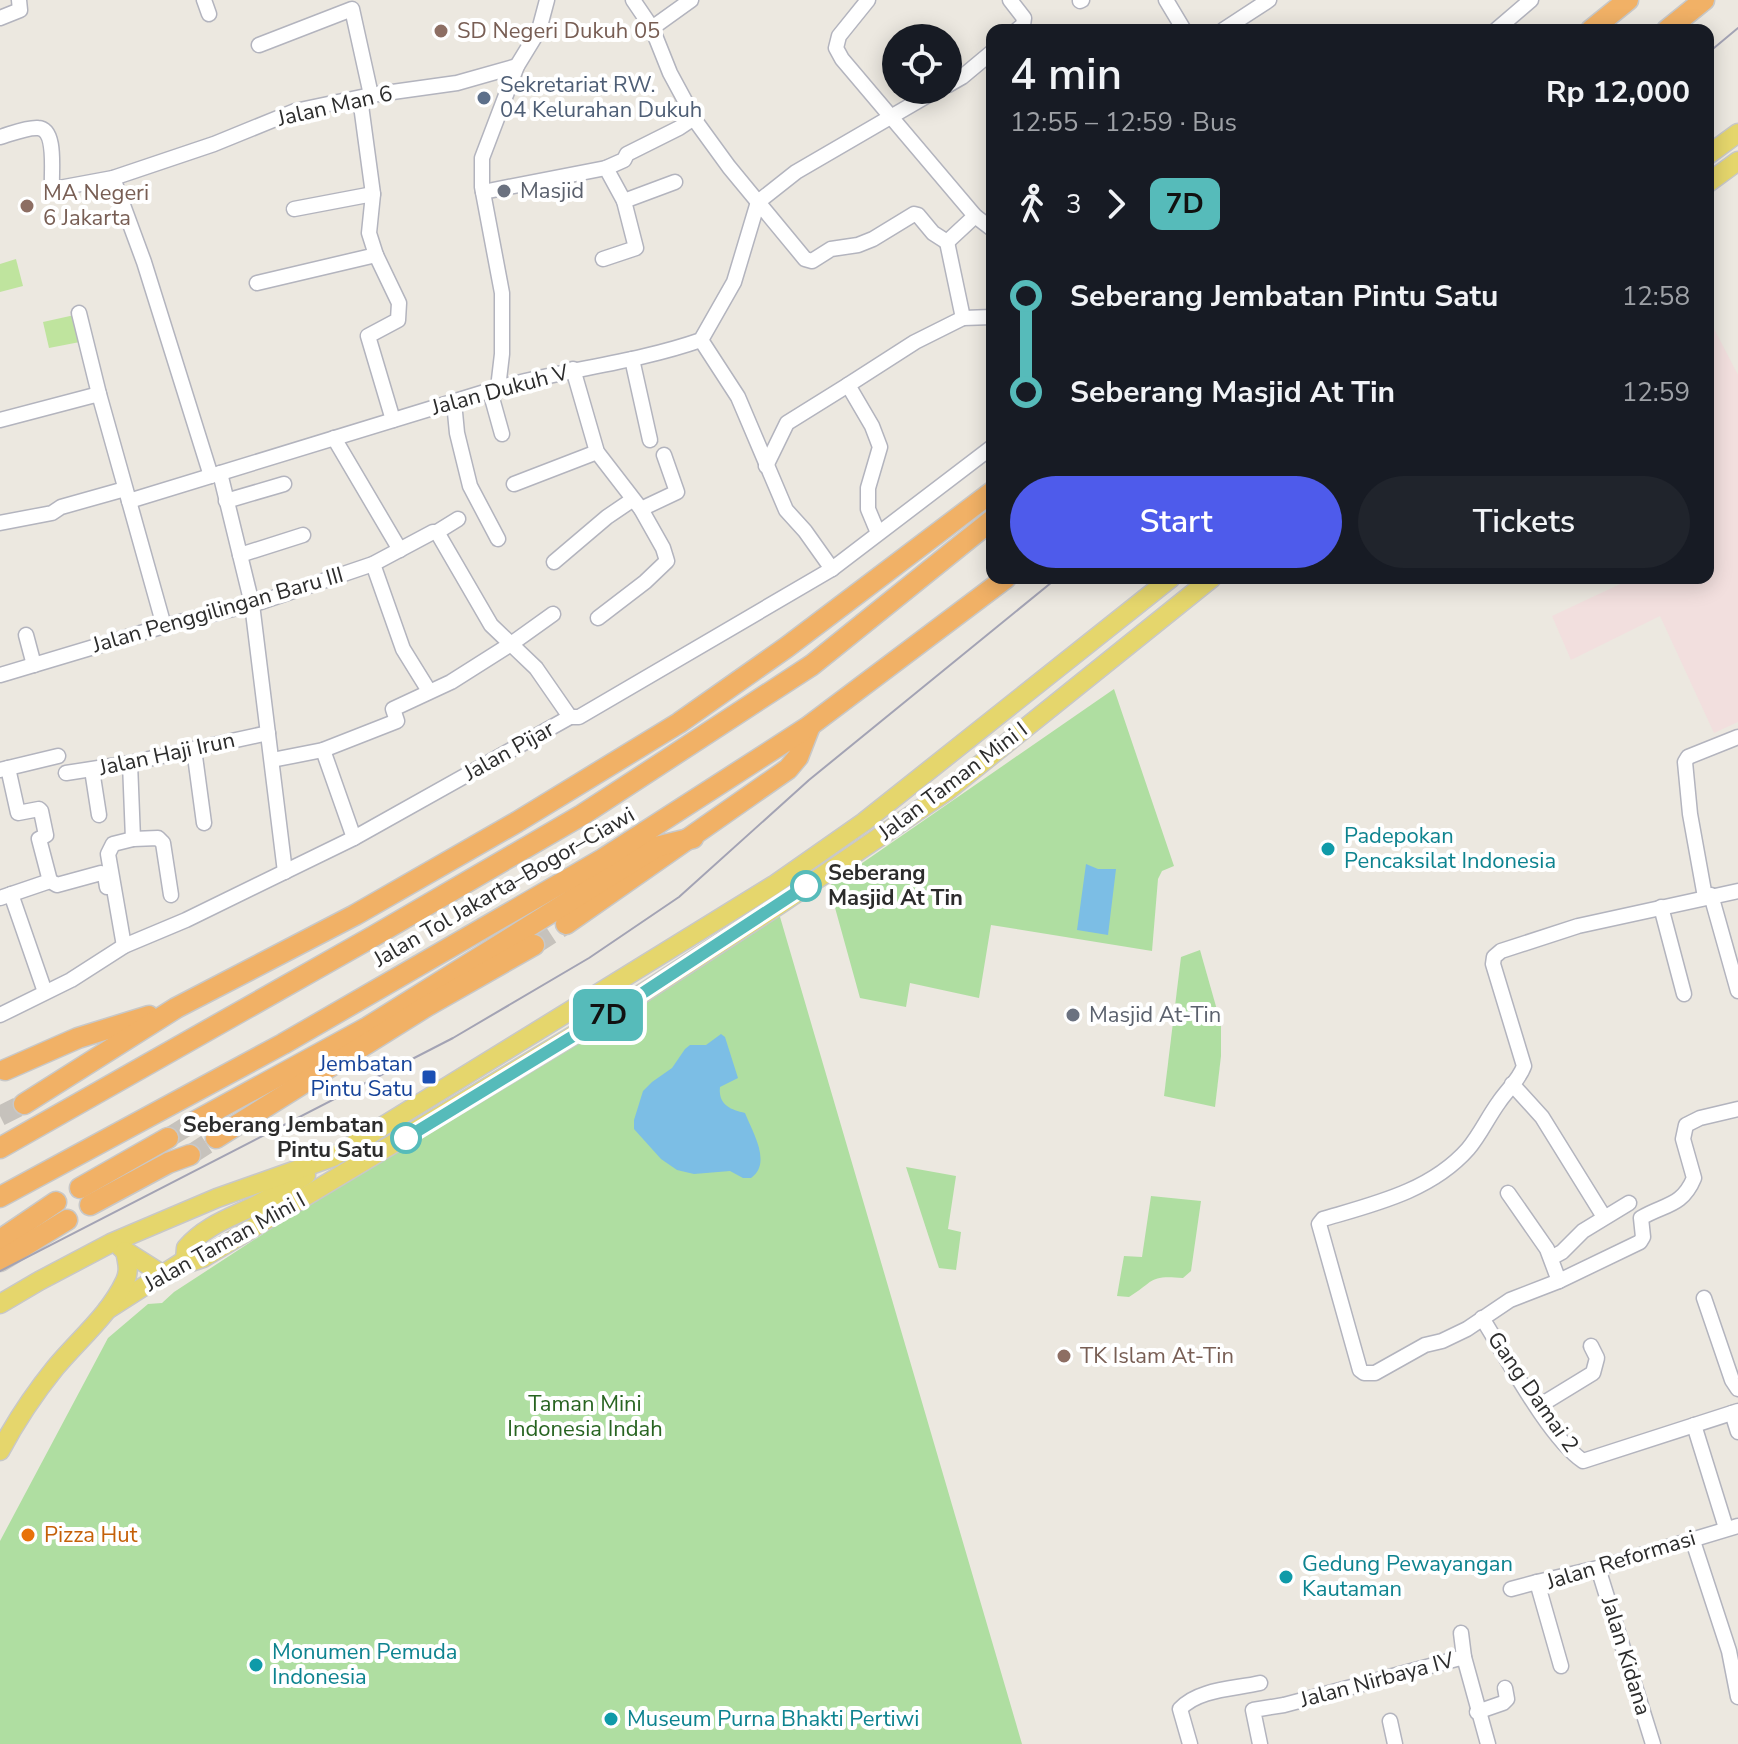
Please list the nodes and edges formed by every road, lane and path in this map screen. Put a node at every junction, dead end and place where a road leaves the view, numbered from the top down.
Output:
1 (19, 0) edge
2 (547, 0) edge
3 (633, 0) edge
4 (691, 0) edge
5 (868, 0) edge
6 (1010, 0) edge
7 (1166, 0) edge
8 (1269, 0) edge
9 (1531, 0) edge
10 (1628, 0) edge
11 (1704, 0) edge
12 (351, 4) edge
13 (0, 18) edge
14 (1023, 24) edge
15 (1180, 24) edge
16 (1232, 24) edge
17 (1503, 24) edge
18 (1598, 24) edge
19 (1674, 24) edge
20 (652, 28) junction
21 (259, 45) dead end
22 (986, 57) edge
23 (517, 66) junction
24 (962, 77) edge
25 (365, 96) junction
26 (915, 104) edge
27 (894, 117) junction
28 (694, 118) junction
29 (1738, 133) edge
30 (0, 137) edge
31 (1714, 151) edge
32 (1738, 161) edge
33 (606, 168) junction
34 (113, 178) junction
35 (1714, 179) edge
36 (675, 182) dead end
37 (483, 192) junction
38 (373, 194) junction
39 (624, 201) junction
40 (758, 202) junction
41 (294, 209) dead end
42 (986, 222) edge
43 (947, 242) junction
44 (376, 255) junction
45 (603, 259) dead end
46 (257, 283) dead end
47 (79, 313) dead end
48 (986, 317) edge
49 (963, 318) junction
50 (701, 340) junction
51 (632, 359) junction
52 (573, 369) junction
53 (848, 385) junction
54 (494, 389) junction
55 (99, 394) junction
56 (454, 402) junction
57 (0, 420) edge
58 (393, 420) junction
59 (502, 434) dead end
60 (334, 438) junction
61 (650, 440) dead end
62 (597, 452) junction
63 (986, 452) edge
64 (664, 455) dead end
65 (766, 466) junction
66 (215, 475) junction
67 (284, 484) dead end
68 (514, 484) dead end
69 (127, 495) junction
70 (986, 497) edge
71 (226, 501) junction
72 (636, 505) junction
73 (458, 519) dead end
74 (0, 523) edge
75 (986, 525) edge
76 (437, 532) junction
77 (878, 533) junction
78 (303, 535) dead end
79 (498, 539) dead end
80 (400, 550) junction
81 (240, 555) junction
82 (554, 562) dead end
83 (373, 564) junction
84 (832, 569) junction
85 (998, 584) edge
86 (1163, 584) edge
87 (1205, 584) edge
88 (252, 604) junction
89 (553, 614) dead end
90 (598, 618) dead end
91 (164, 626) junction
92 (26, 635) dead end
93 (511, 644) junction
94 (34, 665) junction
95 (0, 675) edge
96 (429, 691) junction
97 (570, 717) junction
98 (810, 726) junction
99 (268, 733) junction
100 (1738, 737) edge
101 (194, 749) junction
102 (323, 750) junction
103 (58, 756) dead end
104 (272, 760) junction
105 (130, 763) junction
106 (4, 769) edge
107 (92, 770) junction
108 (66, 773) dead end
109 (99, 815) dead end
110 (204, 823) dead end
111 (354, 838) junction
112 (693, 838) junction
113 (133, 839) junction
114 (285, 872) junction
115 (50, 881) junction
116 (1738, 891) edge
117 (171, 895) dead end
118 (6, 896) edge
119 (1708, 896) junction
120 (1661, 907) junction
121 (566, 924) tunnel mouth
122 (534, 945) tunnel mouth
123 (122, 947) junction
124 (1737, 981) edge
125 (45, 992) junction
126 (1684, 994) dead end
127 (176, 1008) junction
128 (0, 1015) edge
129 (5, 1070) dead end
130 (1512, 1084) junction
131 (24, 1104) tunnel mouth
132 (1738, 1109) edge
133 (194, 1122) tunnel mouth
134 (168, 1138) tunnel mouth
135 (216, 1138) tunnel mouth
136 (0, 1148) edge
137 (190, 1155) tunnel mouth
138 (333, 1157) junction
139 (1508, 1193) dead end
140 (0, 1197) edge
141 (56, 1202) dead end
142 (1629, 1203) dead end
143 (1604, 1217) junction
144 (67, 1220) dead end
145 (0, 1240) edge
146 (118, 1247) junction
147 (1551, 1258) junction
148 (185, 1260) junction
149 (0, 1261) edge
150 (162, 1274) junction
151 (1559, 1281) junction
152 (1704, 1298) dead end
153 (0, 1304) edge
154 (107, 1310) junction
155 (1482, 1318) junction
156 (1591, 1346) dead end
157 (1738, 1389) edge
158 (1539, 1406) junction
159 (1735, 1412) edge
160 (1694, 1425) junction
161 (1738, 1432) edge
162 (0, 1451) edge
163 (1732, 1527) edge
164 (1692, 1538) junction
165 (1598, 1568) junction
166 (1537, 1582) junction
167 (1511, 1589) dead end
168 (1461, 1633) dead end
169 (1464, 1657) junction
170 (1561, 1666) dead end
171 (1260, 1683) dead end
172 (1505, 1688) dead end
173 (1738, 1697) edge
174 (1477, 1712) junction
175 (1390, 1721) dead end
176 (1190, 1744) edge
177 (1260, 1744) edge
178 (1395, 1744) edge
179 (1488, 1744) edge
180 (1653, 1744) edge

1 - 13 street
2 - 23 street
3 - 20 street
4 - 20 street
5 - 27 street
6 - 14 street
7 - 15 street
8 - 16 street
9 - 17 street
10 - 18 highway
11 - 19 highway
12 - 21 street
12 - 25 street
20 - 28 street
22 - 24 street
23 - 25 street, Jalan Man 6
23 - 37 street
25 - 34 street, Jalan Man 6
25 - 38 street
26 - 27 street
27 - 40 street
27 - 42 street
28 - 33 street
28 - 40 street
29 - 31 main road
30 - 34 street, Jalan Man 6
32 - 35 main road
33 - 37 street
33 - 39 street
34 - 66 street
36 - 39 street
37 - 54 street
38 - 41 street
38 - 44 street
39 - 45 street
40 - 43 street
40 - 50 street
42 - 43 street
43 - 49 street
44 - 46 street
44 - 58 street
47 - 55 street
48 - 49 street
49 - 53 street
50 - 51 street, Jalan Dukuh V
50 - 65 street
51 - 52 street, Jalan Dukuh V
51 - 61 street
52 - 54 street, Jalan Dukuh V
52 - 62 street
53 - 65 street
53 - 77 street
54 - 56 street, Jalan Dukuh V
54 - 59 street
55 - 57 street
55 - 69 street
56 - 58 street, Jalan Dukuh V
56 - 79 street
58 - 60 street, Jalan Dukuh V
60 - 66 street, Jalan Dukuh V
60 - 80 street
62 - 68 street
62 - 72 street
63 - 77 street, Jalan Pijar
64 - 72 street
65 - 84 street
66 - 69 street, Jalan Dukuh V
66 - 71 street
67 - 71 street
69 - 74 street, Jalan Dukuh V
69 - 91 street
70 - 127 highway
71 - 81 street
72 - 82 street
72 - 90 street
73 - 76 street, Jalan Penggilingan Baru III
75 - 136 highway, Jalan Tol Jakarta–Bogor–Ciawi
76 - 80 street, Jalan Penggilingan Baru III
76 - 93 street
77 - 84 street, Jalan Pijar
78 - 81 street
80 - 83 street, Jalan Penggilingan Baru III
81 - 88 street
83 - 88 street, Jalan Penggilingan Baru III
83 - 96 street
84 - 97 street, Jalan Pijar
85 - 98 highway, Jalan Tol Jakarta–Bogor–Ciawi
86 - 138 main road, Jalan Taman Mini I
87 - 148 main road, Jalan Taman Mini I
88 - 91 street, Jalan Penggilingan Baru III
88 - 99 street
89 - 93 street
91 - 94 street, Jalan Penggilingan Baru III
92 - 94 street
93 - 96 street
93 - 97 street
94 - 95 street, Jalan Penggilingan Baru III
96 - 102 street
97 - 111 street, Jalan Pijar
98 - 112 highway
98 - 140 highway, Jalan Tol Jakarta–Bogor–Ciawi
99 - 101 street, Jalan Haji Irun
99 - 104 street
100 - 119 street
101 - 105 street, Jalan Haji Irun
101 - 110 street
102 - 104 street
102 - 111 street
103 - 106 street
104 - 114 street
105 - 107 street, Jalan Haji Irun
105 - 113 street
106 - 115 street
107 - 108 street, Jalan Haji Irun
107 - 109 street
111 - 114 street, Jalan Pijar
112 - 121 highway
112 - 133 highway
113 - 117 street
113 - 123 street
114 - 123 street, Jalan Pijar
115 - 118 street
115 - 123 street
116 - 119 street
118 - 125 street
119 - 120 street
119 - 124 street
120 - 126 street
120 - 130 street
122 - 135 highway
123 - 125 street, Jalan Pijar
125 - 128 street, Jalan Pijar
127 - 129 highway
127 - 131 highway
130 - 143 street
130 - 155 street
132 - 151 street, Gang Damai 2
134 - 137 highway
138 - 146 main road, Jalan Taman Mini I
138 - 148 main road
139 - 147 street
141 - 145 highway
142 - 143 street
143 - 147 street
144 - 149 highway
146 - 150 main road
146 - 153 main road, Jalan Taman Mini I
146 - 154 main road
147 - 151 street
148 - 150 main road, Jalan Taman Mini I
150 - 154 main road, Jalan Taman Mini I
151 - 155 street, Gang Damai 2
152 - 157 street
154 - 162 main road
155 - 158 street, Gang Damai 2
156 - 158 street
158 - 160 street, Gang Damai 2
159 - 160 street, Gang Damai 2
159 - 161 street
160 - 163 street
163 - 164 street, Jalan Reformasi
164 - 165 street, Jalan Reformasi
164 - 173 street
165 - 166 street, Jalan Reformasi
165 - 180 street, Jalan Kidana
166 - 167 street
166 - 170 street, Jalan Reformasi
168 - 169 street
169 - 174 street, Jalan Nirbaya IV
169 - 177 street, Jalan Nirbaya IV
171 - 176 street
172 - 174 street
174 - 179 street, Jalan Nirbaya IV
175 - 178 street

